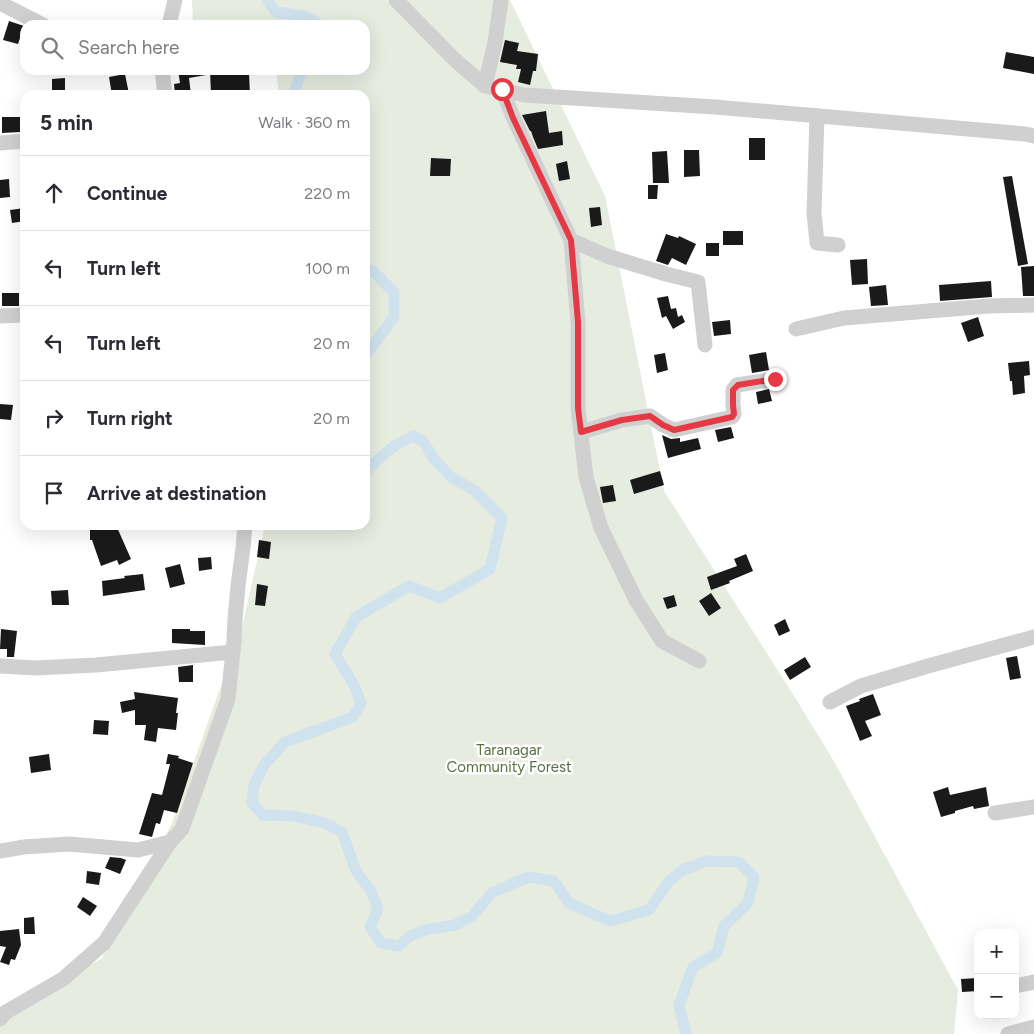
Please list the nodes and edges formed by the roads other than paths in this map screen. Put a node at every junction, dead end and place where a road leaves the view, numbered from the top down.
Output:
1 (175, 0) edge
2 (396, 0) edge
3 (501, 0) edge
4 (0, 3) edge
5 (33, 20) edge
6 (170, 20) edge
7 (163, 75) edge
8 (485, 86) junction
9 (502, 89) junction
10 (164, 90) edge
11 (818, 116) junction
12 (1034, 136) edge
13 (20, 142) edge
14 (0, 144) edge
15 (571, 240) junction
16 (838, 245) dead end
17 (1034, 305) edge
18 (20, 315) edge
19 (0, 316) edge
20 (796, 329) dead end
21 (705, 345) dead end
22 (775, 379) dead end
23 (581, 432) junction
24 (245, 530) edge
25 (1034, 637) edge
26 (233, 652) junction
27 (700, 661) dead end
28 (0, 666) edge
29 (830, 702) dead end
30 (1034, 807) edge
31 (995, 813) dead end
32 (170, 842) junction
33 (0, 851) edge
34 (1034, 982) edge
35 (1019, 985) edge
36 (2, 1014) edge
37 (1034, 1027) edge
38 (1008, 1034) edge

1 - 6 street
2 - 8 street
3 - 8 street
4 - 5 street
7 - 10 street
8 - 9 street
9 - 11 street
9 - 15 street
11 - 12 street
11 - 16 street
13 - 14 street
15 - 21 street
15 - 23 street
17 - 20 street
18 - 19 street
22 - 23 street
23 - 27 street
24 - 26 street
25 - 29 street
26 - 28 street
26 - 32 street
30 - 31 street
32 - 33 street
32 - 36 street
34 - 35 street
37 - 38 street

